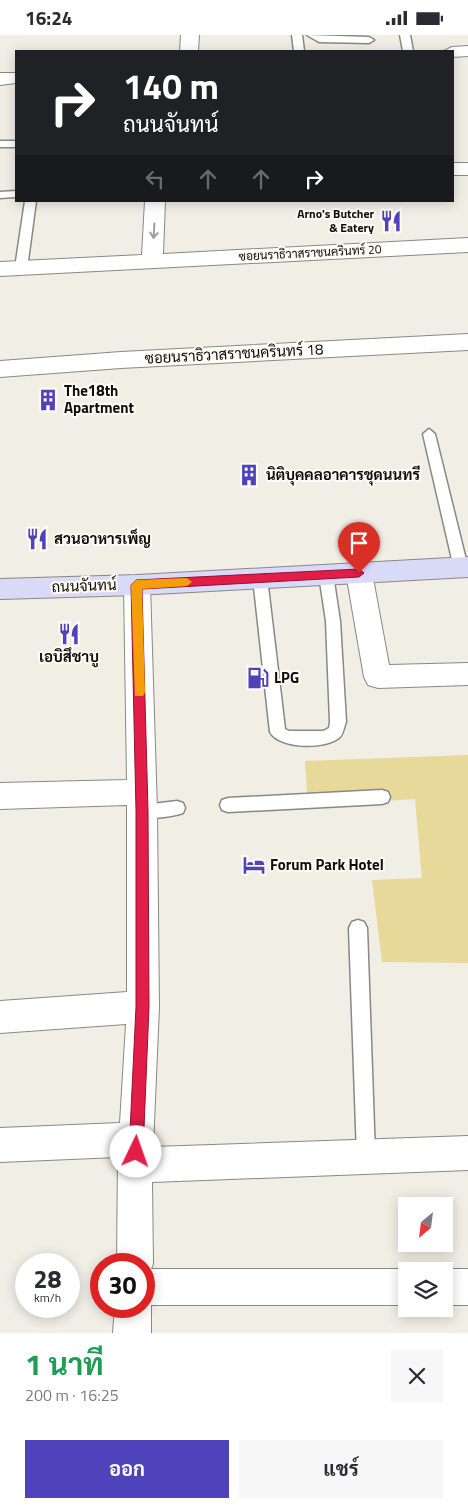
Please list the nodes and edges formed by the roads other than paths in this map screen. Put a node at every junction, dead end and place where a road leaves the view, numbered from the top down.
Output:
1 (190, 35) edge
2 (296, 35) edge
3 (312, 35) edge
4 (405, 35) edge
5 (368, 37) edge
6 (189, 50) edge
7 (299, 50) edge
8 (369, 50) edge
9 (408, 50) edge
10 (468, 51) edge
11 (454, 52) edge
12 (0, 79) edge
13 (15, 79) edge
14 (15, 143) edge
15 (0, 145) edge
16 (454, 169) edge
17 (468, 169) edge
18 (15, 194) edge
19 (0, 195) edge
20 (30, 202) edge
21 (155, 202) edge
22 (468, 245) edge
23 (152, 261) junction
24 (21, 268) junction
25 (0, 269) edge
26 (468, 342) edge
27 (0, 369) edge
28 (429, 434) dead end
29 (465, 567) edge
30 (359, 573) junction
31 (326, 575) junction
32 (260, 578) junction
33 (136, 585) junction
34 (0, 589) edge
35 (468, 673) edge
36 (0, 796) edge
37 (382, 797) dead end
38 (141, 802) junction
39 (228, 805) dead end
40 (177, 808) dead end
41 (358, 929) dead end
42 (143, 1007) junction
43 (0, 1017) edge
44 (0, 1145) edge
45 (136, 1152) junction
46 (468, 1153) edge
47 (366, 1155) junction
48 (135, 1253) edge
49 (155, 1287) edge
50 (398, 1287) edge
51 (453, 1287) edge
52 (468, 1287) edge
53 (133, 1318) edge
54 (132, 1333) edge

1 - 6 street
2 - 7 lane
3 - 5 lane
4 - 9 lane
5 - 8 lane
10 - 11 street
12 - 13 street
14 - 15 lane
16 - 17 street
18 - 19 lane
20 - 24 lane
21 -> 23 street
22 - 23 street, ซอยนราธิวาสราชนครินทร์ 20
23 - 24 street, ซอยนราธิวาสราชนครินทร์ 20
24 - 25 street, ซอยนราธิวาสราชนครินทร์ 20
26 - 27 street, ซอยนราธิวาสราชนครินทร์ 18
28 - 29 lane
29 - 30 main road, ถนนจันทน์
30 - 31 main road, ถนนจันทน์
30 - 35 street
31 - 32 main road, ถนนจันทน์
31 - 32 lane
32 - 33 main road, ถนนจันทน์
33 - 34 main road, ถนนจันทน์
33 - 38 street
36 - 38 street
37 - 39 lane
38 - 40 lane
38 - 42 street
41 - 47 lane
42 - 43 street
42 - 45 street
44 - 45 street
45 - 47 street
45 - 48 street
46 - 47 street
49 - 50 street
51 - 52 street
53 - 54 street

